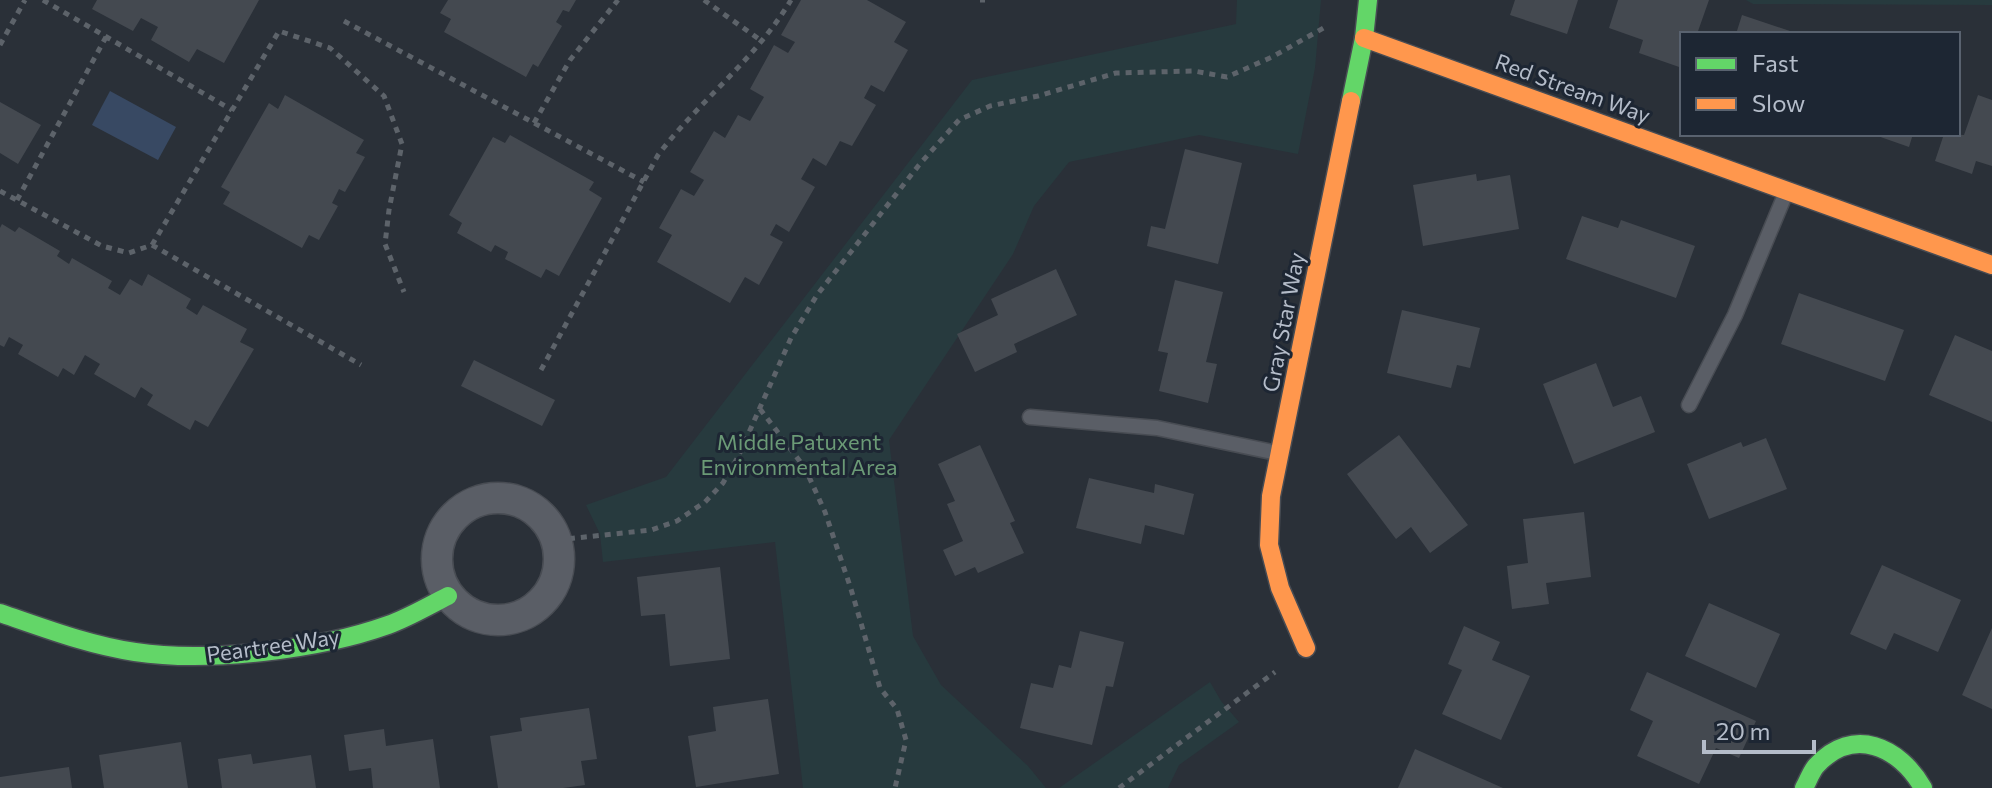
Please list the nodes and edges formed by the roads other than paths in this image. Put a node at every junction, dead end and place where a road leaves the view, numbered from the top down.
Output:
1 (1367, 4) edge
2 (1364, 38) junction
3 (1787, 191) junction
4 (1992, 265) edge
5 (1689, 405) dead end
6 (1030, 417) dead end
7 (1281, 454) junction
8 (448, 596) junction
9 (0, 613) edge
10 (1306, 648) road end
11 (1804, 788) edge
12 (1923, 788) edge

1 - 2 street, Gray Star Way
2 - 3 street, Red Stream Way
2 - 7 street, Gray Star Way
3 - 4 street, Red Stream Way
3 - 5 lane
6 - 7 lane
7 - 10 street, Gray Star Way
8 - 8 street
8 - 9 street, Peartree Way
11 - 12 street

